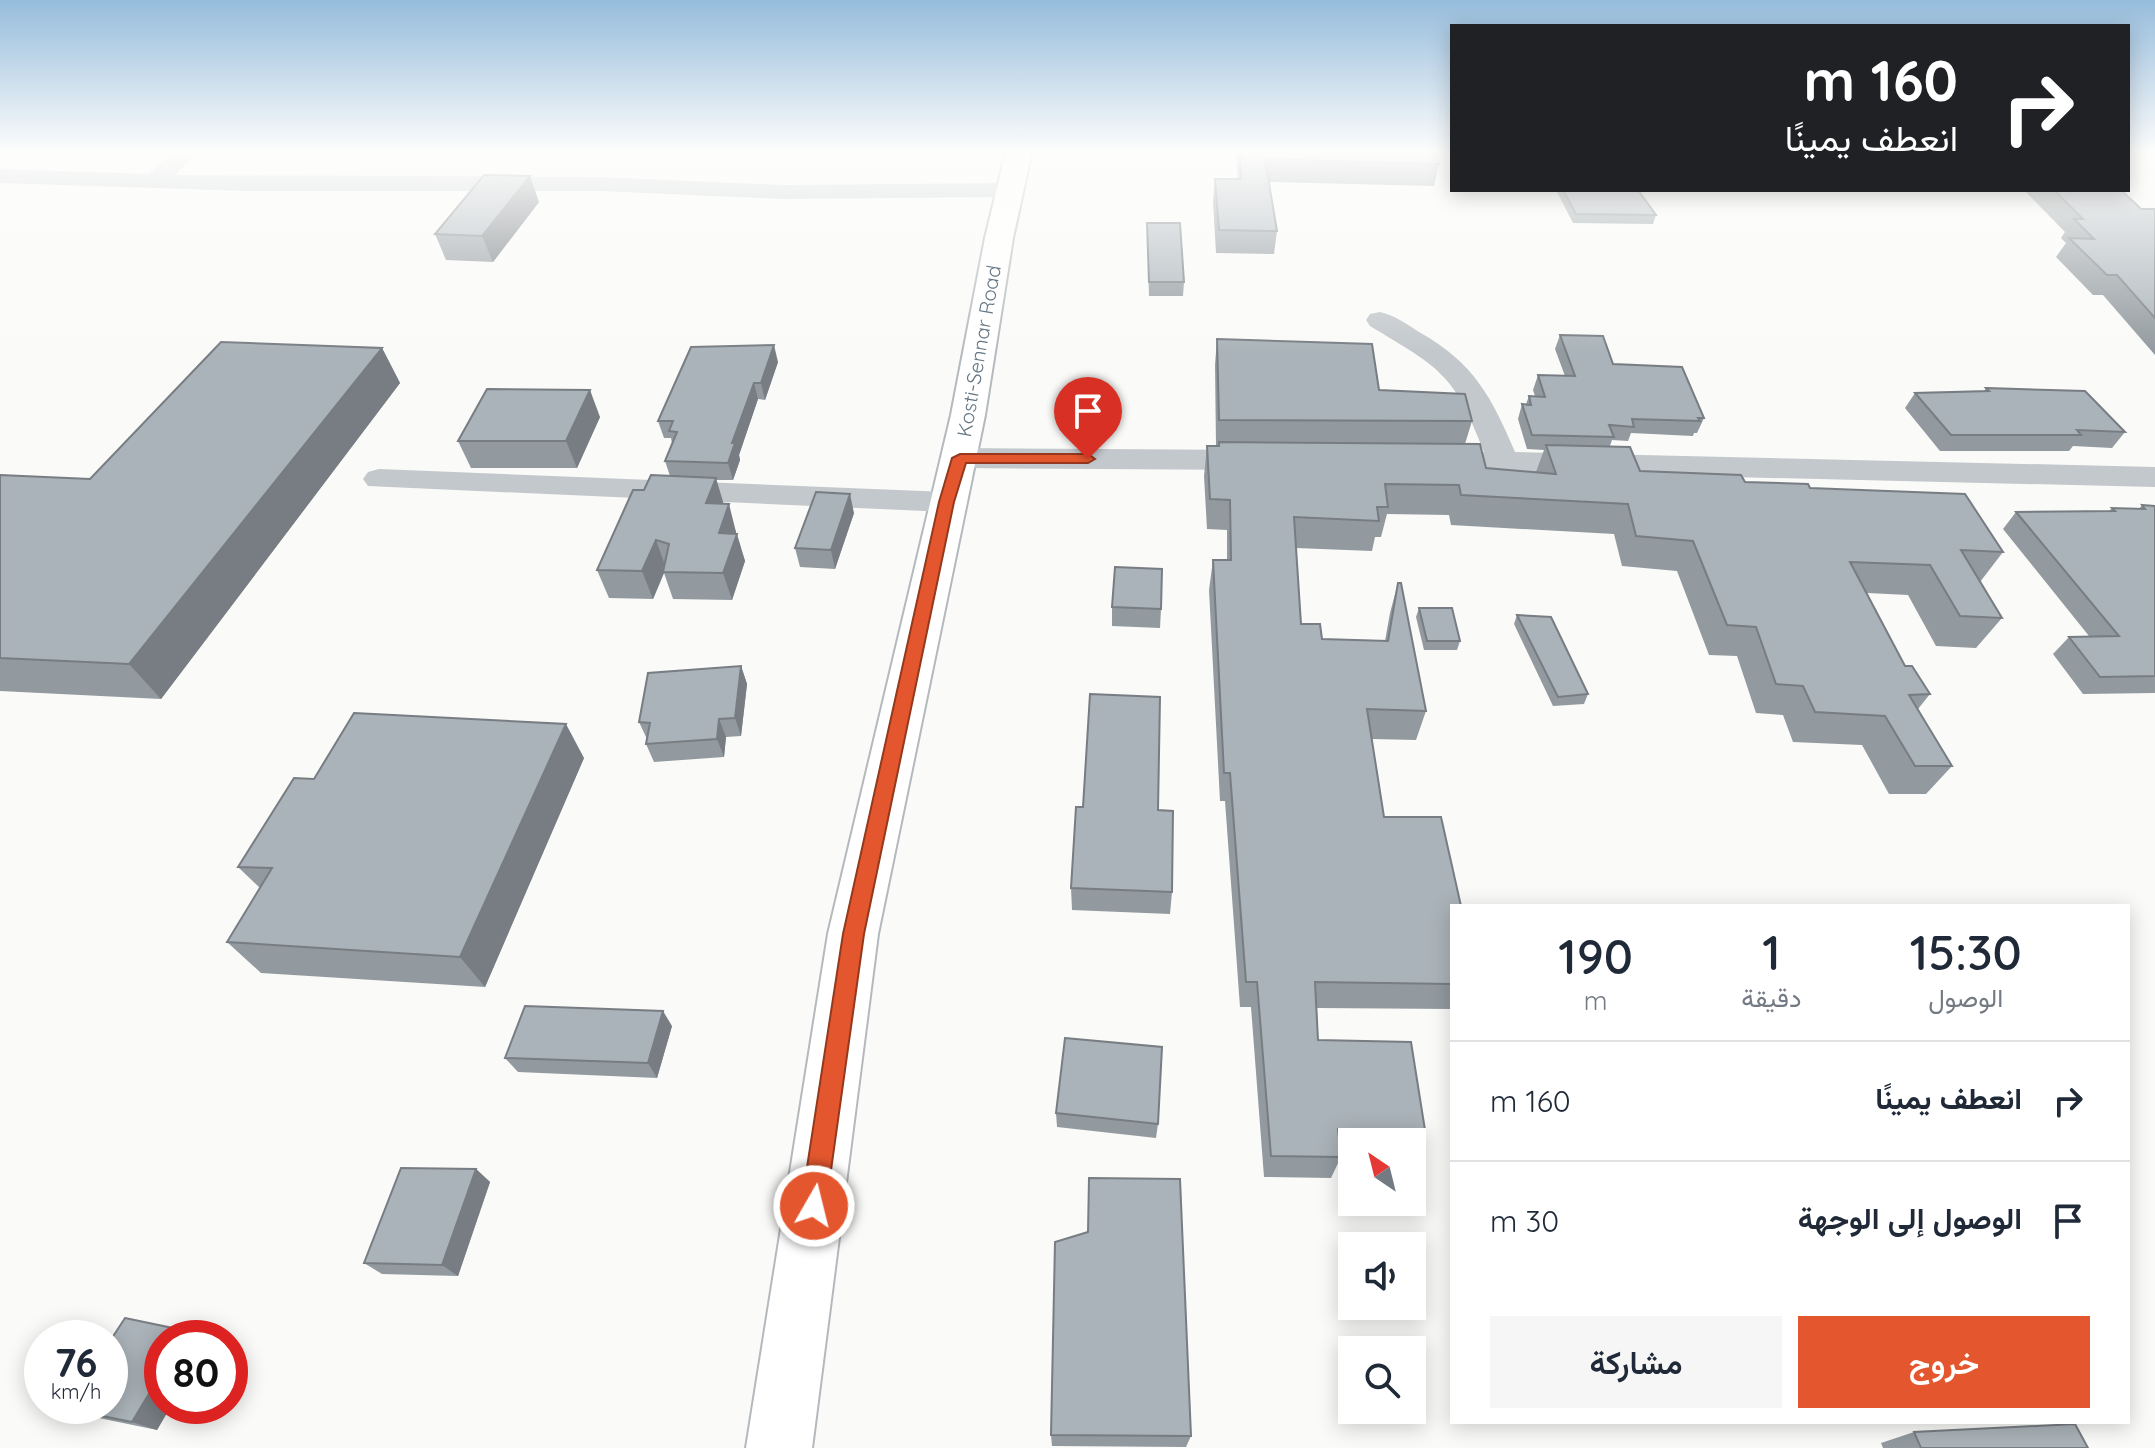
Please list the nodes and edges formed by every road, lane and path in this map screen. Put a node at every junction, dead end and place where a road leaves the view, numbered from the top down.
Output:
1 (1005, 219) edge
2 (1380, 320) dead end
3 (960, 458) junction
4 (1280, 460) edge
5 (1407, 460) edge
6 (1503, 461) junction
7 (2155, 477) edge
8 (379, 479) dead end
9 (947, 502) junction
10 (779, 1448) edge

1 - 3 highway, Kosti-Sennar Road
2 - 6 street
3 - 4 street
3 - 9 highway, Kosti-Sennar Road
5 - 6 street
6 - 7 street
8 - 9 street
9 - 10 highway, Kosti-Sennar Road

